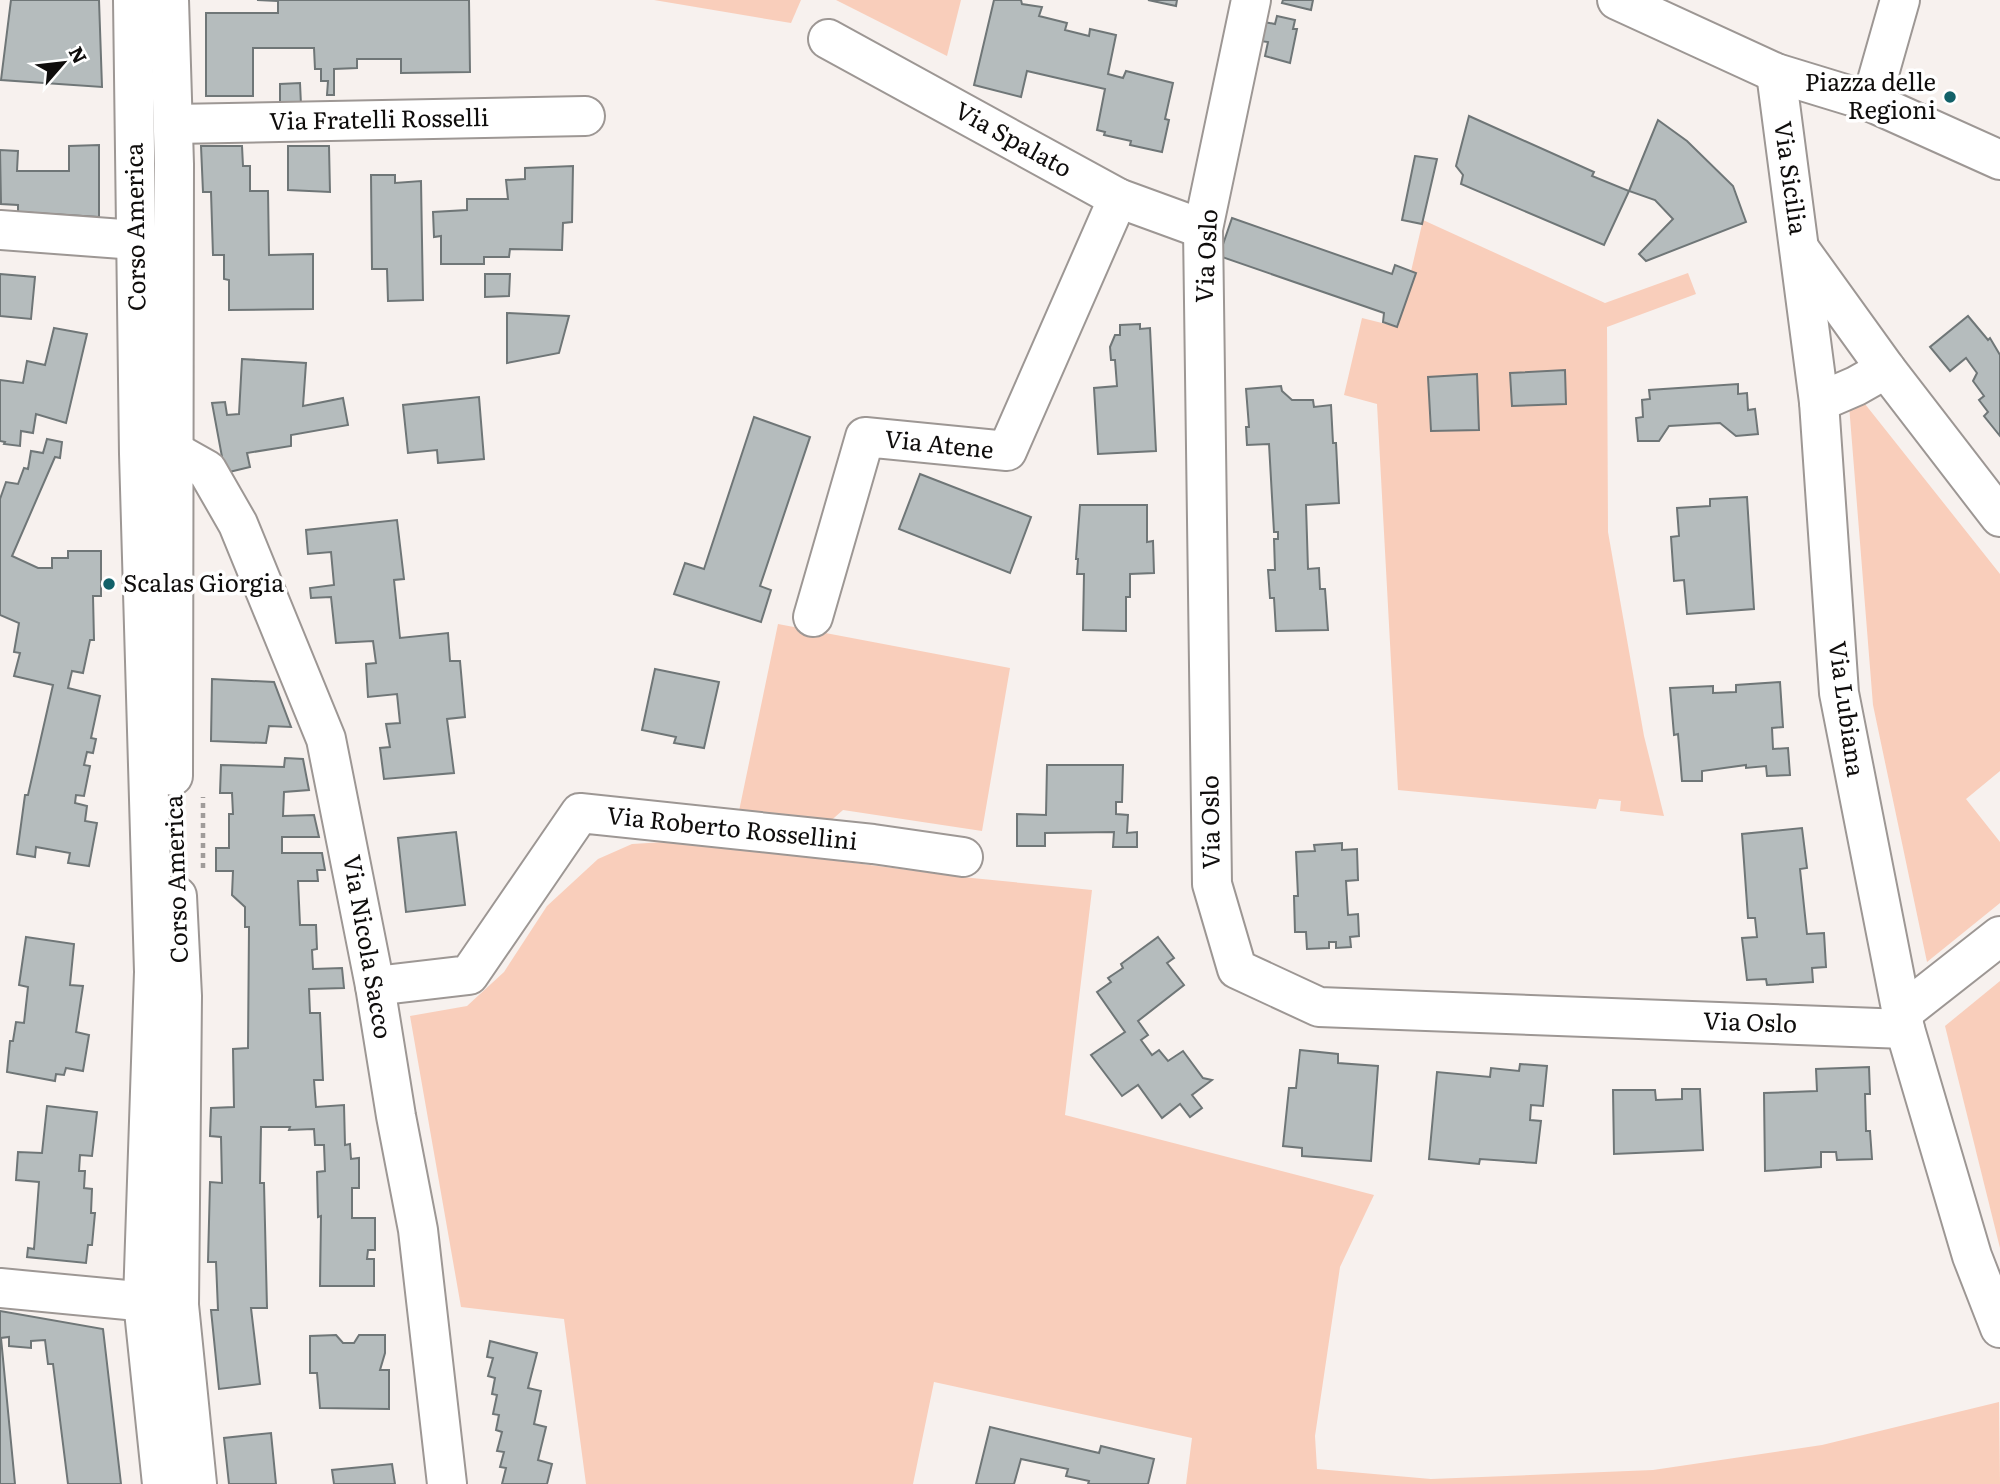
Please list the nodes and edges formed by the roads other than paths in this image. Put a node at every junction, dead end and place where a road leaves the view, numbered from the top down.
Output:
1 (133, 0) edge
2 (169, 0) edge
3 (1251, 0) edge
4 (1617, 0) edge
5 (1900, 0) edge
6 (828, 38) dead end
7 (1776, 73) junction
8 (1871, 102) junction
9 (585, 116) dead end
10 (173, 124) junction
11 (2000, 160) edge
12 (1118, 198) junction
13 (1203, 229) junction
14 (0, 230) edge
15 (136, 240) junction
16 (1800, 250) junction
17 (1886, 369) junction
18 (1818, 402) junction
19 (157, 453) junction
20 (2000, 517) edge
21 (813, 617) dead end
22 (963, 857) dead end
23 (2000, 936) edge
24 (375, 985) junction
25 (1903, 1021) junction
26 (0, 1287) edge
27 (161, 1303) junction
28 (2000, 1328) edge
29 (162, 1484) edge
30 (197, 1484) edge
31 (447, 1484) edge

1 - 15 street, Corso America
2 - 10 street, Corso America
3 - 13 street, Via Oslo
4 - 7 street
5 - 8 street
6 - 12 street, Via Spalato
7 - 8 street
7 - 16 street, Via Sicilia
8 - 11 street
9 - 10 street, Via Fratelli Rosselli
10 - 19 street, Corso America
12 - 13 street, Via Spalato
12 - 21 street, Via Atene
13 - 25 street, Via Oslo
14 - 15 street
15 - 19 street, Corso America
16 - 17 street, Via Sicilia
16 - 18 street, Via Lubiana
17 - 18 street
17 - 20 street, Via Sicilia
18 - 25 street, Via Lubiana
19 - 24 street, Via Nicola Sacco
19 - 27 street, Corso America
22 - 24 street, Via Roberto Rossellini
23 - 25 street
24 - 31 street, Via Nicola Sacco
25 - 28 street, Via Lubiana
26 - 27 street
27 - 29 street, Corso America
27 - 30 street, Corso America

